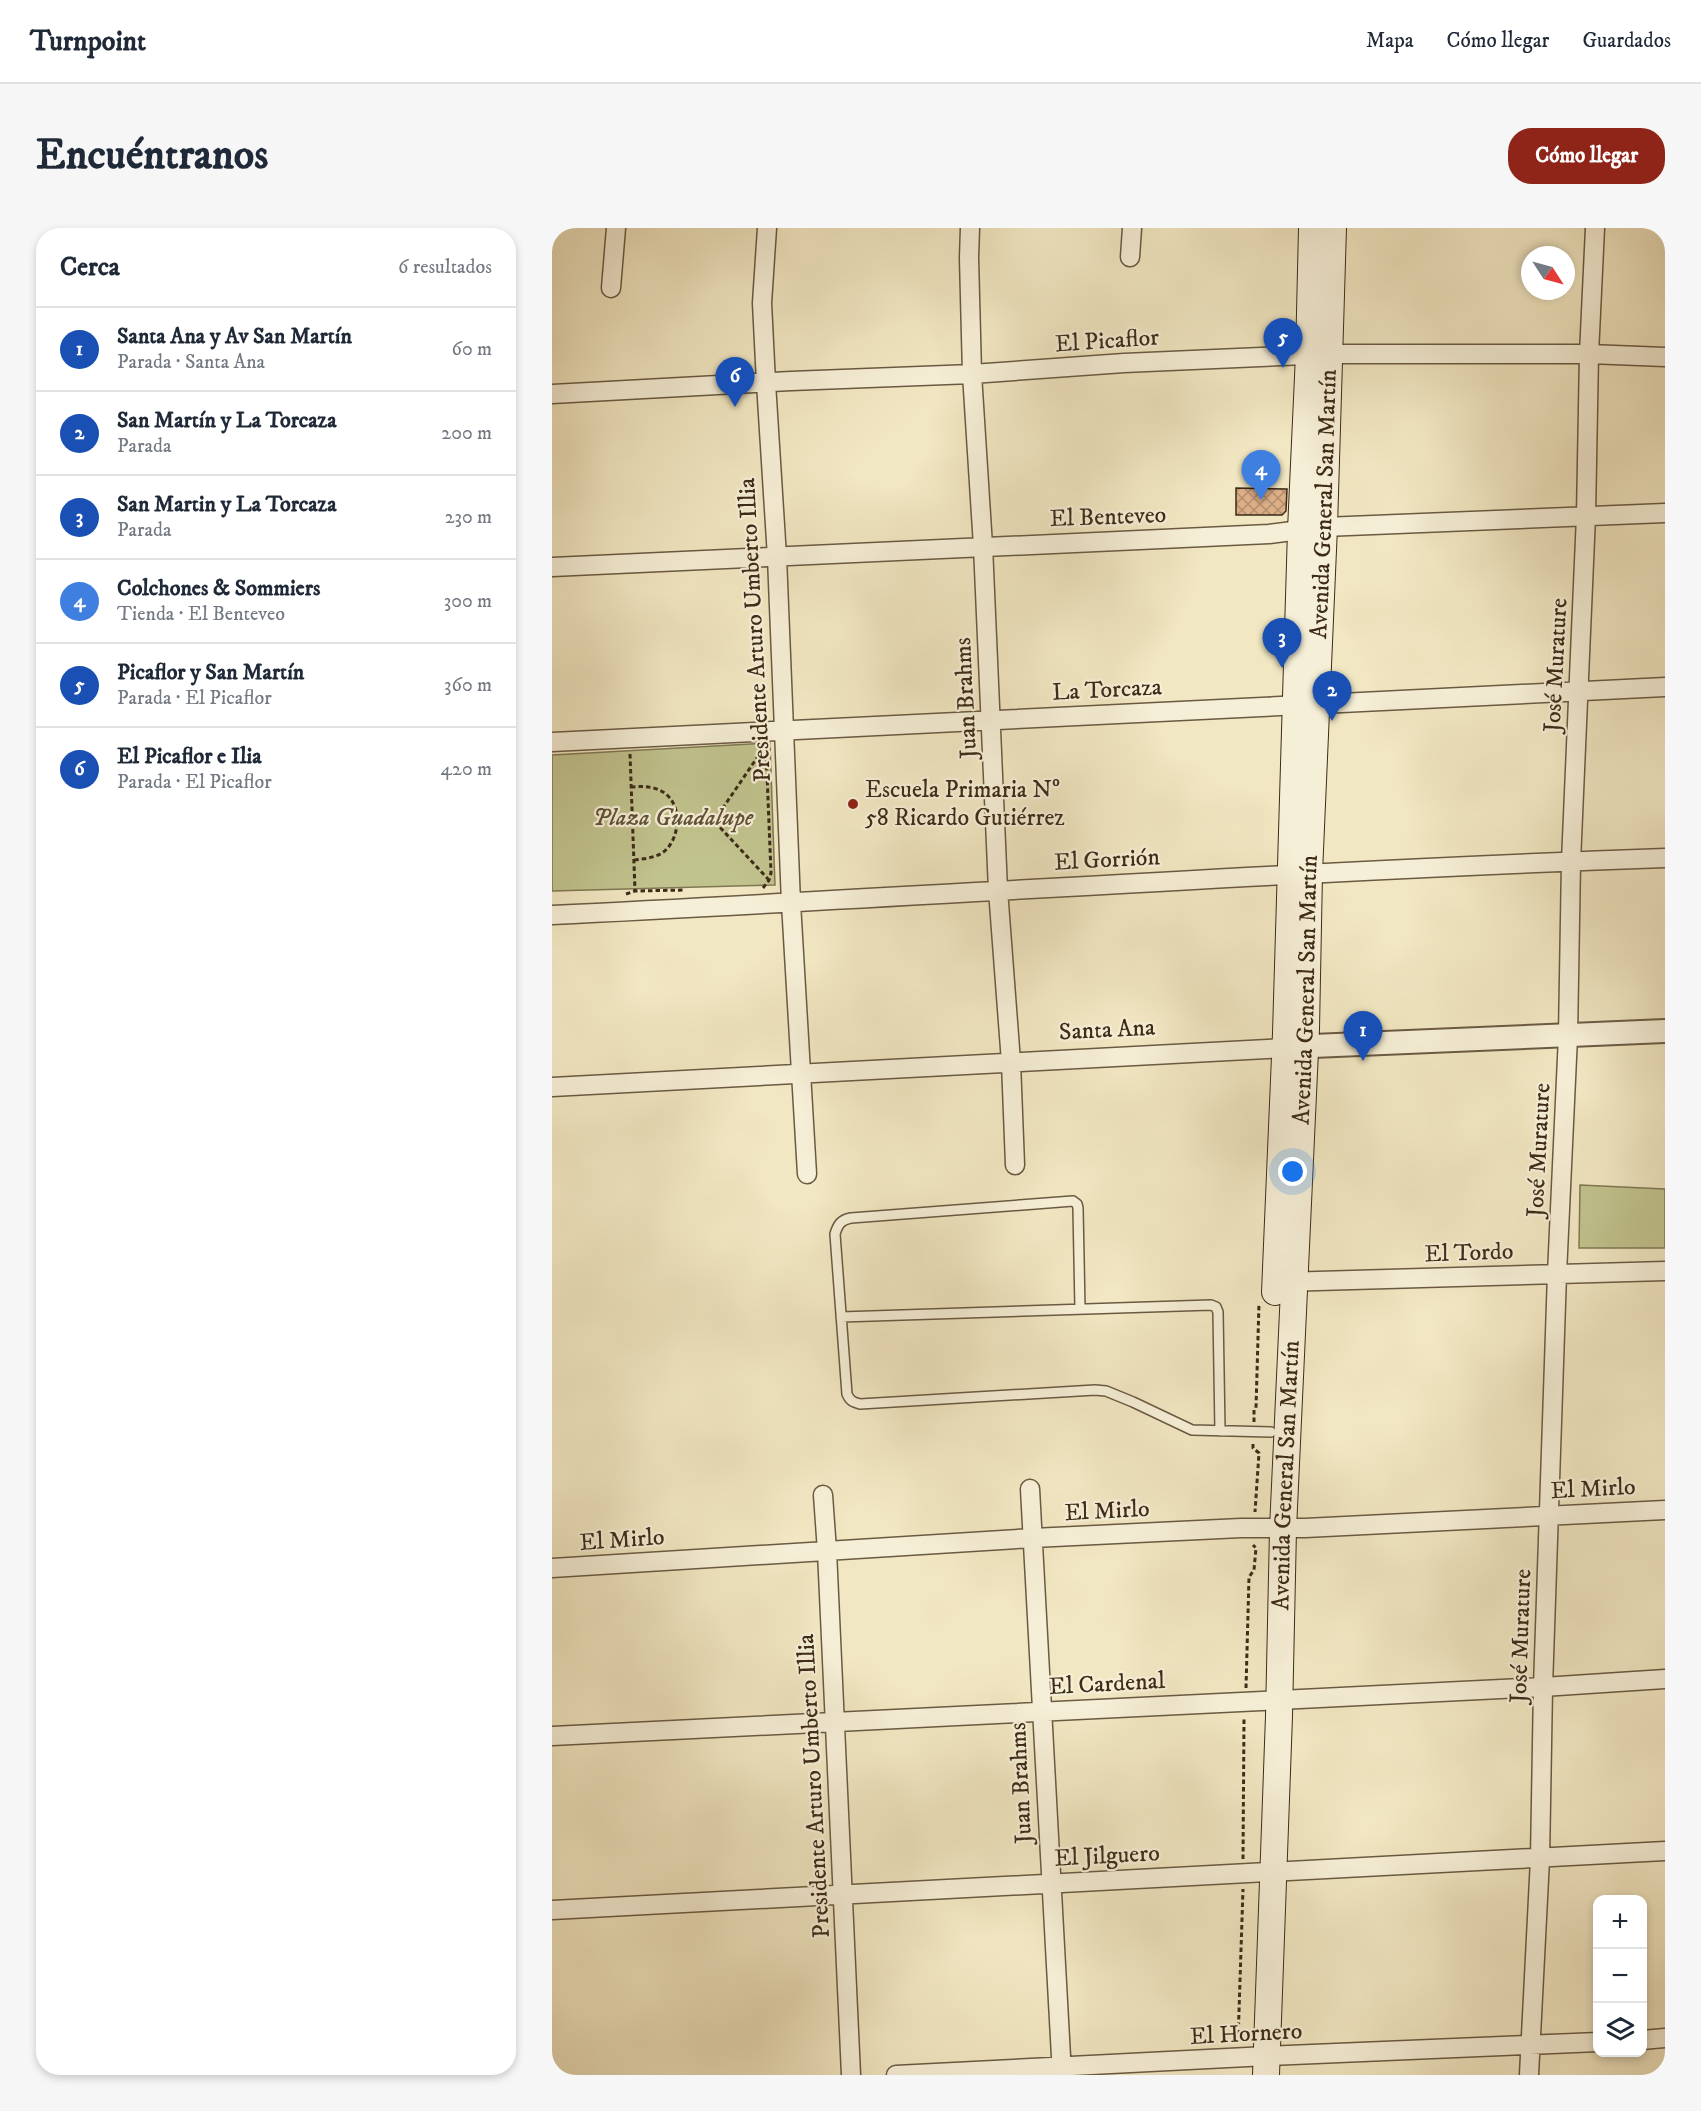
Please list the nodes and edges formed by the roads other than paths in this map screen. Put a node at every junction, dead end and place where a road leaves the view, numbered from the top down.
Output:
1 (616, 228) edge
2 (767, 228) edge
3 (970, 228) edge
4 (1132, 228) edge
5 (1312, 228) edge
6 (1333, 228) edge
7 (1594, 228) edge
8 (1130, 257) dead end
9 (611, 288) dead end
10 (1319, 354) junction
11 (1589, 354) junction
12 (1665, 357) edge
13 (972, 374) junction
14 (765, 383) junction
15 (552, 394) edge
16 (1665, 513) edge
17 (1586, 516) junction
18 (1312, 528) junction
19 (983, 546) junction
20 (777, 557) junction
21 (552, 567) edge
22 (1665, 687) edge
23 (1579, 691) junction
24 (1305, 704) junction
25 (992, 719) junction
26 (785, 730) junction
27 (552, 742) edge
28 (1665, 858) edge
29 (1571, 862) junction
30 (1299, 874) junction
31 (998, 890) junction
32 (791, 903) junction
33 (552, 915) edge
34 (1665, 1031) edge
35 (1568, 1036) junction
36 (1295, 1047) junction
37 (1011, 1062) junction
38 (801, 1074) junction
39 (552, 1087) edge
40 (1015, 1165) dead end
41 (807, 1174) dead end
42 (1665, 1271) edge
43 (1557, 1274) junction
44 (1284, 1282) junction
45 (1080, 1309) junction
46 (841, 1317) junction
47 (1220, 1431) junction
48 (1279, 1432) junction
49 (1030, 1489) dead end
50 (823, 1494) dead end
51 (1665, 1510) edge
52 (1550, 1515) junction
53 (1275, 1528) junction
54 (1034, 1538) junction
55 (827, 1551) junction
56 (552, 1568) edge
57 (1665, 1679) edge
58 (1543, 1687) junction
59 (1271, 1700) junction
60 (1041, 1711) junction
61 (835, 1721) junction
62 (552, 1737) edge
63 (1665, 1851) edge
64 (1540, 1859) junction
65 (1266, 1873) junction
66 (1051, 1883) junction
67 (844, 1895) junction
68 (552, 1910) edge
69 (1665, 2038) edge
70 (1647, 2040) edge
71 (1593, 2042) edge
72 (1530, 2045) junction
73 (1258, 2066) edge
74 (1062, 2071) edge
75 (851, 2075) edge
76 (896, 2075) edge
77 (1529, 2075) edge

1 - 9 street
2 - 14 street, Presidente Arturo Umberto Illia
3 - 13 street, Juan Brahms
4 - 8 street
5 - 10 main road, Avenida General San Martín
6 - 10 main road, Avenida General San Martín
7 - 11 street, José Murature
10 - 11 street, El Picaflor
10 - 13 street, El Picaflor
10 - 18 main road, Avenida General San Martín
11 - 12 street, El Picaflor
11 - 17 street, José Murature
13 - 14 street, El Picaflor
13 - 19 street, Juan Brahms
14 - 15 street, El Picaflor
14 - 20 street, Presidente Arturo Umberto Illia
16 - 17 street, El Benteveo
17 - 18 street, El Benteveo
17 - 23 street, José Murature
18 - 19 street, El Benteveo
18 - 24 main road, Avenida General San Martín
19 - 20 street, El Benteveo
19 - 25 street, Juan Brahms
20 - 21 street, El Benteveo
20 - 26 street, Presidente Arturo Umberto Illia
22 - 23 street, La Torcaza
23 - 24 street, La Torcaza
23 - 29 street, José Murature
24 - 25 street, La Torcaza
24 - 30 main road, Avenida General San Martín
25 - 26 street, La Torcaza
25 - 31 street, Juan Brahms
26 - 27 street, La Torcaza
26 - 32 street, Presidente Arturo Umberto Illia
28 - 29 street, El Gorrión
29 - 30 street, El Gorrión
29 - 35 street, José Murature
30 - 31 street, El Gorrión
30 - 36 main road, Avenida General San Martín
31 - 32 street, El Gorrión
31 - 37 street, Juan Brahms
32 - 33 street, El Gorrión
32 - 38 street, Presidente Arturo Umberto Illia
34 - 35 street, Santa Ana
35 - 36 street, Santa Ana
35 - 43 street, José Murature
36 - 37 street, Santa Ana
36 - 44 main road, Avenida General San Martín
37 - 38 street, Santa Ana
37 - 40 street, Juan Brahms
38 - 39 street, Santa Ana
38 - 41 street, Presidente Arturo Umberto Illia
42 - 43 street, El Tordo
43 - 44 street, El Tordo
43 - 52 street, José Murature
44 - 48 main road, Avenida General San Martín
45 - 46 lane
45 - 46 lane
45 - 47 lane
46 - 47 lane
47 - 48 lane
48 - 53 main road, Avenida General San Martín
49 - 54 street, Juan Brahms
50 - 55 street, Presidente Arturo Umberto Illia
51 - 52 street, El Mirlo
52 - 53 street, El Mirlo
52 - 58 street, José Murature
53 - 54 street, El Mirlo
53 - 59 main road, Avenida General San Martín
54 - 55 street, El Mirlo
54 - 60 street, Juan Brahms
55 - 56 street, El Mirlo
55 - 61 street, Presidente Arturo Umberto Illia
57 - 58 street, El Cardenal
58 - 59 street, El Cardenal
58 - 64 street, José Murature
59 - 60 street, El Cardenal
59 - 65 main road, Avenida General San Martín
60 - 61 street, El Cardenal
60 - 66 street, Juan Brahms
61 - 62 street, El Cardenal
61 - 67 street, Presidente Arturo Umberto Illia
63 - 64 street, El Jilguero
64 - 65 street, El Jilguero
64 - 72 street, José Murature
65 - 66 street, El Jilguero
65 - 73 main road, Avenida General San Martín
66 - 67 street, El Jilguero
66 - 74 street, Juan Brahms
67 - 68 street, El Jilguero
67 - 75 street, Presidente Arturo Umberto Illia
69 - 70 street
71 - 72 street, El Hornero
72 - 73 street, El Hornero
72 - 77 street, José Murature
73 - 74 street, El Hornero
74 - 76 street, El Hornero

